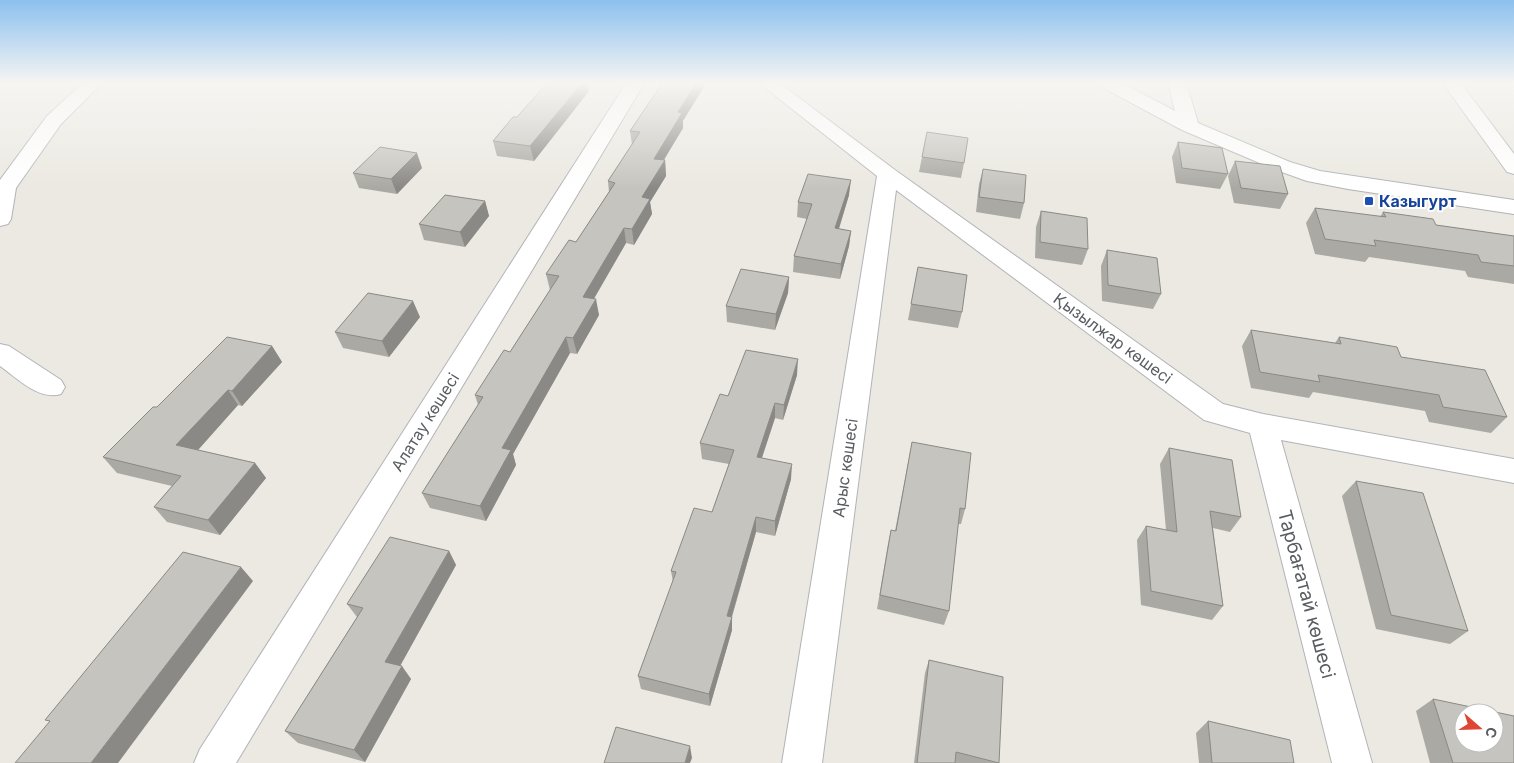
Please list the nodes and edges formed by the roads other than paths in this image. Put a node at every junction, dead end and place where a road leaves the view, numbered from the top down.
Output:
1 (57, 118) edge
2 (614, 118) edge
3 (814, 118) edge
4 (1173, 118) edge
5 (1187, 118) edge
6 (1477, 118) edge
7 (1189, 126) junction
8 (1514, 168) edge
9 (888, 174) junction
10 (1514, 207) edge
11 (0, 219) edge
12 (0, 353) edge
13 (51, 388) dead end
14 (1263, 425) junction
15 (1514, 471) edge
16 (214, 763) edge
17 (802, 763) edge
18 (1352, 763) edge

1 - 11 street
2 - 16 street, Алатау көшесі
3 - 9 street, Қызылжар көшесі
4 - 7 street
5 - 7 street
6 - 8 street
7 - 10 street
9 - 14 street, Қызылжар көшесі
9 - 17 street, Арыс көшесі
12 - 13 street
14 - 15 street, Қызылжар көшесі
14 - 18 street, Тарбағатай көшесі

